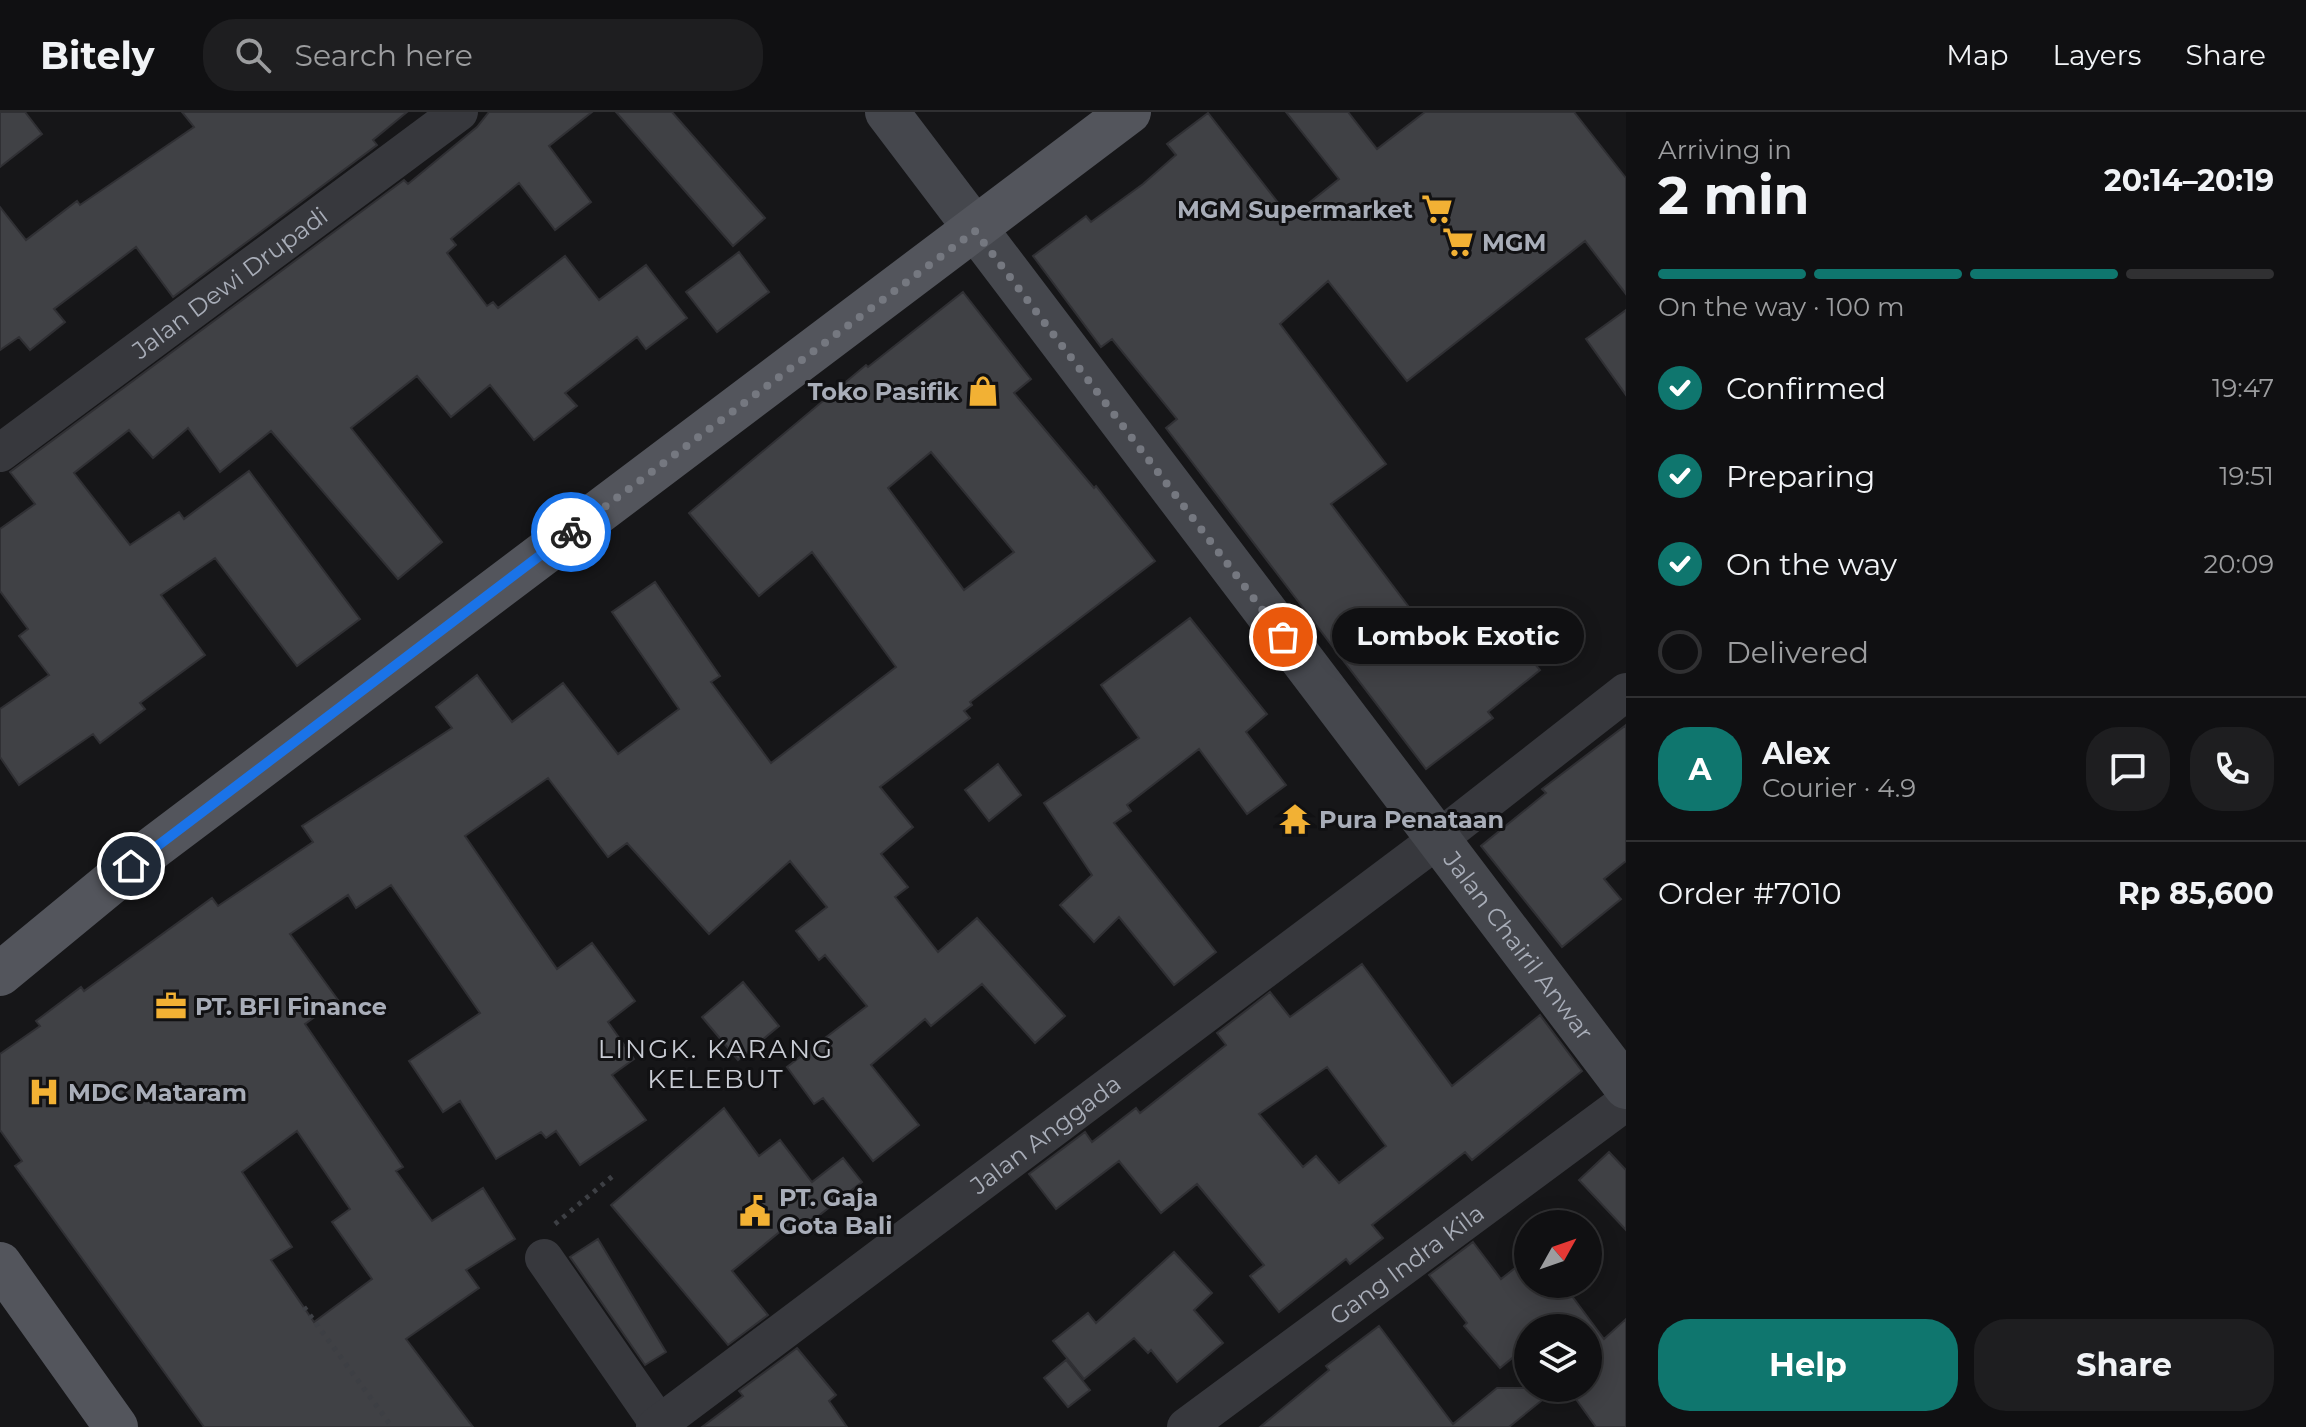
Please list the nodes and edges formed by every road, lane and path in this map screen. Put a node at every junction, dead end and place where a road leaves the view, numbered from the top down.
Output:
1 (459, 112) edge
2 (887, 112) edge
3 (1129, 112) edge
4 (975, 231) junction
5 (0, 453) edge
6 (1626, 692) edge
7 (1437, 840) junction
8 (0, 974) edge
9 (1626, 1087) edge
10 (1626, 1102) edge
11 (614, 1175) dead end
12 (544, 1258) joint
13 (0, 1264) edge
14 (304, 1307) dead end
15 (657, 1426) edge
16 (116, 1427) edge
17 (392, 1427) edge
18 (1186, 1427) edge

1 - 5 street, Jalan Dewi Drupadi
2 - 4 street, Jalan Chairil Anwar
3 - 4 main road
4 - 7 street, Jalan Chairil Anwar
4 - 8 main road
6 - 7 street, Jalan Anggada
7 - 9 street, Jalan Chairil Anwar
7 - 15 street, Jalan Anggada
10 - 18 street, Gang Indra Kila
11 - 12 path
12 - 15 street
13 - 16 main road
14 - 17 path

